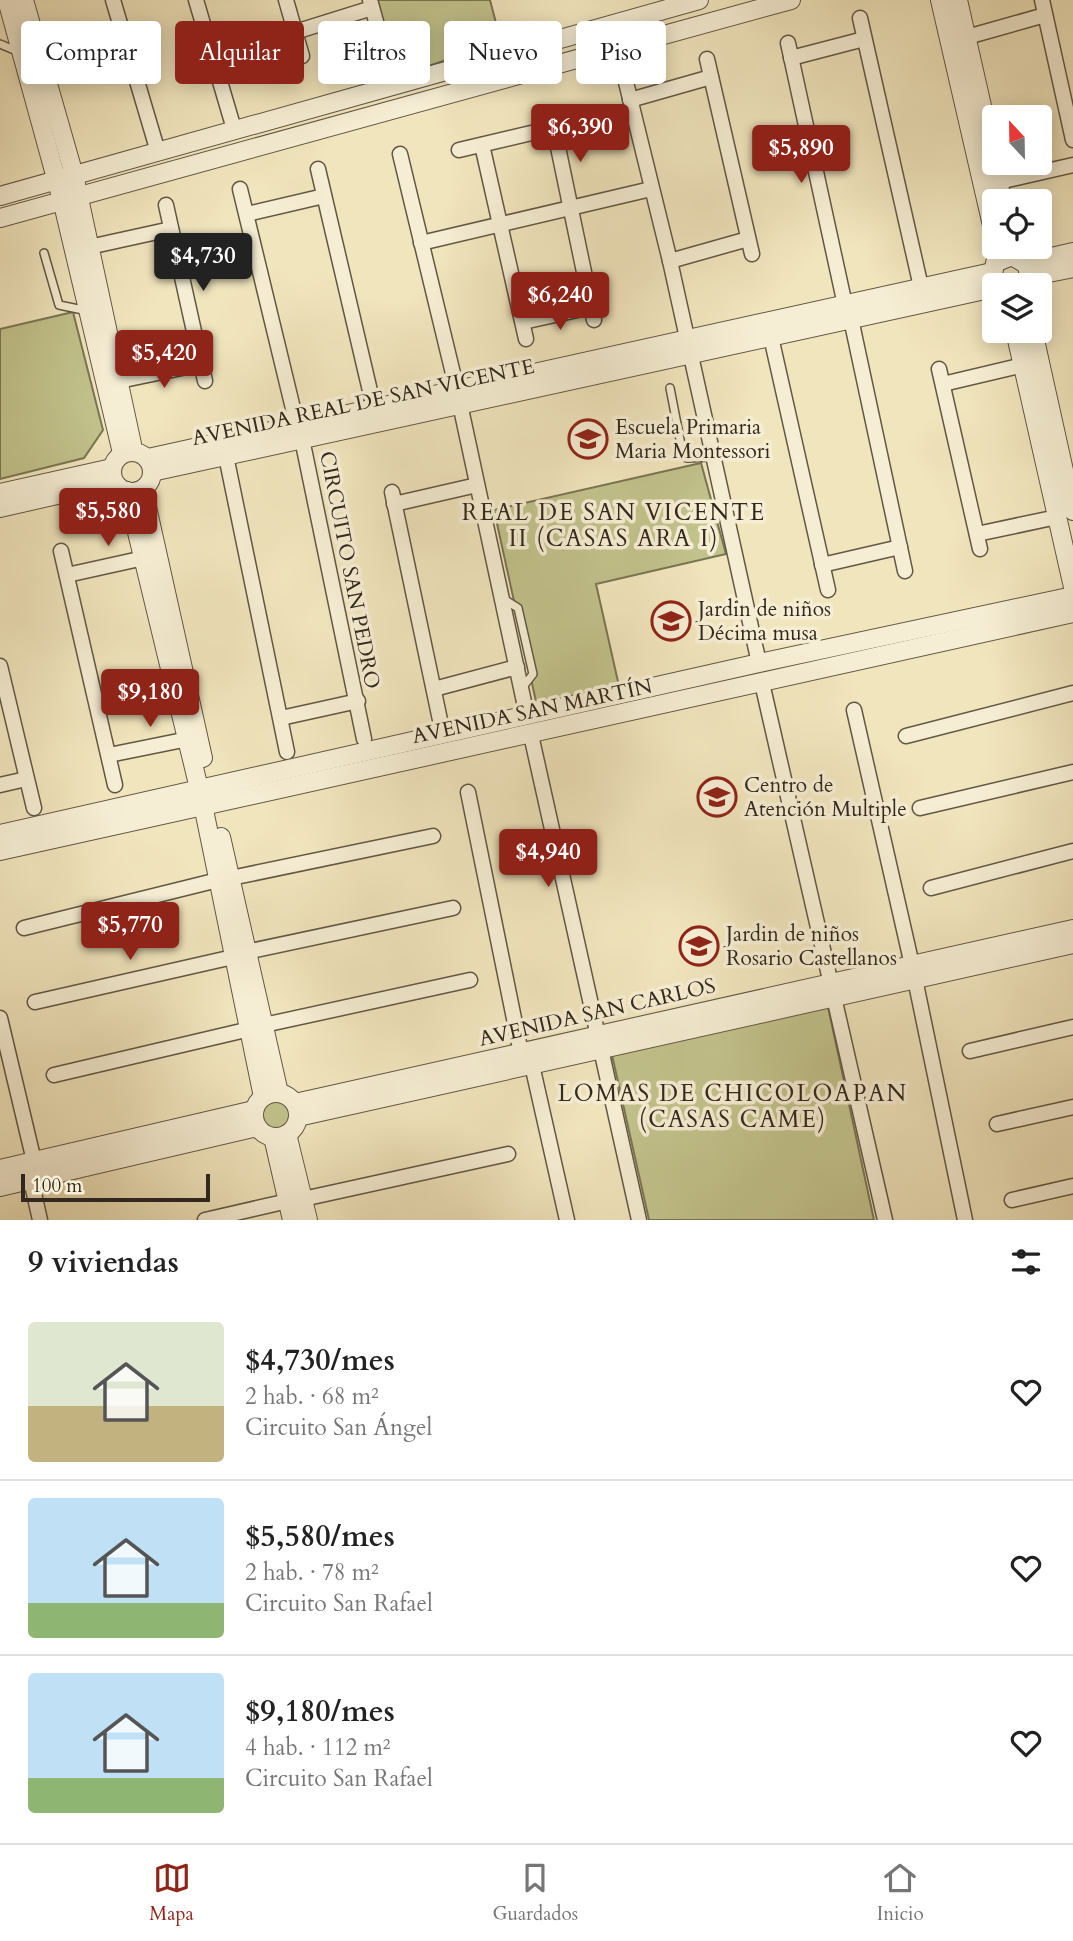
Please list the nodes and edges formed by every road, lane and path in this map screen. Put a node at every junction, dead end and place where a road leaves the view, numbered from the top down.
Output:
1 (113, 0) edge
2 (197, 0) edge
3 (286, 0) edge
4 (791, 0) edge
5 (940, 0) edge
6 (958, 0) edge
7 (1042, 0) edge
8 (690, 1) edge
9 (371, 4) edge
10 (10, 7) edge
11 (1045, 15) junction
12 (860, 18) dead end
13 (292, 21) edge
14 (304, 29) edge
15 (967, 37) junction
16 (864, 39) junction
17 (788, 43) dead end
18 (0, 44) edge
19 (21, 49) edge
20 (21, 53) edge
21 (791, 58) junction
22 (707, 59) dead end
23 (711, 77) junction
24 (33, 84) edge
25 (626, 84) edge
26 (394, 86) junction
27 (630, 100) junction
28 (982, 106) edge
29 (578, 122) dead end
30 (554, 128) junction
31 (234, 130) junction
32 (1073, 140) edge
33 (482, 145) junction
34 (459, 150) dead end
35 (159, 152) junction
36 (400, 154) dead end
37 (1073, 165) edge
38 (318, 169) dead end
39 (997, 175) edge
40 (65, 177) junction
41 (999, 182) junction
42 (240, 189) dead end
43 (651, 189) junction
44 (984, 189) edge
45 (1000, 189) edge
46 (0, 196) edge
47 (324, 196) junction
48 (71, 198) junction
49 (166, 205) dead end
50 (572, 208) junction
51 (247, 214) junction
52 (0, 218) edge
53 (498, 225) junction
54 (171, 229) junction
55 (748, 239) junction
56 (421, 243) junction
57 (89, 247) junction
58 (1073, 252) edge
59 (44, 253) dead end
60 (752, 254) dead end
61 (670, 261) junction
62 (1008, 268) edge
63 (1073, 268) edge
64 (922, 287) junction
65 (89, 312) junction
66 (848, 312) junction
67 (523, 322) junction
68 (771, 337) junction
69 (526, 339) dead end
70 (1018, 343) edge
71 (1035, 343) edge
72 (688, 346) junction
73 (201, 364) junction
74 (1023, 365) junction
75 (939, 369) dead end
76 (119, 381) junction
77 (205, 381) dead end
78 (943, 384) junction
79 (670, 388) dead end
80 (458, 397) junction
81 (374, 408) junction
82 (299, 432) junction
83 (226, 456) junction
84 (714, 457) junction
85 (131, 471) junction
86 (477, 485) junction
87 (0, 493) edge
88 (0, 508) edge
89 (1065, 514) edge
90 (977, 534) junction
91 (900, 547) junction
92 (980, 549) dead end
93 (61, 551) dead end
94 (151, 556) junction
95 (822, 565) junction
96 (905, 571) dead end
97 (66, 575) junction
98 (1073, 587) edge
99 (828, 590) dead end
100 (1073, 596) edge
101 (502, 598) junction
102 (1073, 613) edge
103 (759, 663) junction
104 (0, 666) edge
105 (517, 667) junction
106 (762, 683) junction
107 (435, 689) junction
108 (521, 689) junction
109 (1073, 693) edge
110 (358, 701) junction
111 (854, 710) dead end
112 (527, 716) junction
113 (281, 718) junction
114 (440, 720) dead end
115 (531, 735) junction
116 (906, 736) dead end
117 (193, 738) junction
118 (365, 739) dead end
119 (287, 752) dead end
120 (108, 755) junction
121 (1073, 772) edge
122 (26, 779) junction
123 (0, 785) edge
124 (115, 785) dead end
125 (468, 792) dead end
126 (206, 796) junction
127 (34, 808) dead end
128 (920, 808) dead end
129 (0, 834) edge
130 (433, 836) dead end
131 (0, 851) edge
132 (1073, 851) edge
133 (224, 879) junction
134 (931, 888) dead end
135 (453, 908) dead end
136 (24, 928) dead end
137 (1073, 929) edge
138 (1073, 944) edge
139 (239, 954) junction
140 (913, 972) junction
141 (470, 980) dead end
142 (833, 990) junction
143 (35, 1002) dead end
144 (0, 1018) edge
145 (257, 1027) junction
146 (1073, 1027) edge
147 (600, 1042) junction
148 (970, 1051) dead end
149 (526, 1059) junction
150 (54, 1075) dead end
151 (263, 1107) junction
152 (1073, 1107) edge
153 (297, 1110) junction
154 (997, 1124) dead end
155 (280, 1136) junction
156 (508, 1154) dead end
157 (34, 1161) junction
158 (0, 1168) edge
159 (31, 1180) junction
160 (1073, 1186) edge
161 (0, 1187) edge
162 (296, 1200) junction
163 (1012, 1200) dead end
164 (40, 1220) edge
165 (205, 1220) edge
166 (292, 1220) edge
167 (308, 1220) edge
168 (567, 1220) edge
169 (639, 1220) edge
170 (885, 1220) edge
171 (965, 1220) edge

1 - 35 street
2 - 31 street
3 - 13 street
4 - 48 street
5 - 44 street
6 - 15 street
7 - 11 street
8 - 26 street
9 - 14 street
9 - 26 street
10 - 19 street
10 - 40 street
11 - 15 street
11 - 32 street
12 - 16 street
15 - 28 street
16 - 21 street
16 - 64 street
17 - 21 street
18 - 20 lane
21 - 66 street
22 - 23 street
23 - 27 street
23 - 55 street
24 - 40 street
25 - 27 street
26 - 31 street
27 - 43 street
29 - 30 street
30 - 33 street
30 - 50 street
31 - 35 street
33 - 34 street
33 - 53 street
35 - 40 street
36 - 56 street
37 - 41 street
38 - 47 street
39 - 41 street
40 - 46 street
40 - 48 street
41 - 45 street
42 - 51 street, CIRCUITO SAN PEDRO
43 - 50 street
43 - 61 street
47 - 51 street
47 - 81 street
48 - 52 street
48 - 57 street
48 - 65 street
49 - 54 street
50 - 53 street
50 - 67 street
51 - 82 street, CIRCUITO SAN PEDRO
53 - 56 street
53 - 67 street
54 - 57 street
54 - 73 street
55 - 60 street
55 - 61 street
56 - 80 street
57 - 76 street
58 - 62 street, AVENIDA REAL DE SAN VICENTE
59 - 65 lane
61 - 72 street
62 - 63 street, AVENIDA REAL DE SAN VICENTE
62 - 64 street, AVENIDA REAL DE SAN VICENTE
62 - 66 street, AVENIDA REAL DE SAN VICENTE
64 - 66 street, AVENIDA REAL DE SAN VICENTE
65 - 85 street
66 - 68 street, AVENIDA REAL DE SAN VICENTE
66 - 72 street, AVENIDA REAL DE SAN VICENTE
66 - 91 street
67 - 69 street
68 - 72 street, AVENIDA REAL DE SAN VICENTE
68 - 95 street
70 - 74 street
71 - 89 street
72 - 80 street, AVENIDA REAL DE SAN VICENTE
72 - 84 street
73 - 76 street
73 - 77 street
74 - 78 street
74 - 89 street
75 - 78 street
76 - 85 street
78 - 90 street
79 - 84 lane
80 - 81 street, AVENIDA REAL DE SAN VICENTE
80 - 82 street, AVENIDA REAL DE SAN VICENTE
80 - 86 street
81 - 82 street, AVENIDA REAL DE SAN VICENTE
82 - 83 street, AVENIDA REAL DE SAN VICENTE
82 - 85 street, AVENIDA REAL DE SAN VICENTE
82 - 110 street, CIRCUITO SAN PEDRO
83 - 85 street, AVENIDA REAL DE SAN VICENTE
83 - 113 street
84 - 103 street
85 - 87 street, AVENIDA REAL DE SAN VICENTE
85 - 88 street, AVENIDA REAL DE SAN VICENTE
85 - 94 street
86 - 101 street
86 - 107 street
89 - 90 street
89 - 98 street
90 - 92 street
91 - 95 street
91 - 96 street
93 - 97 street
94 - 97 street
94 - 117 street
95 - 99 street
97 - 120 street
100 - 103 street, AVENIDA SAN MARTÍN
101 - 105 street
101 - 108 lane
102 - 106 street, AVENIDA SAN MARTÍN
103 - 112 street, AVENIDA SAN MARTÍN
104 - 122 street
105 - 107 street
105 - 108 street
106 - 115 street, AVENIDA SAN MARTÍN
106 - 142 street
107 - 114 street
108 - 112 street
109 - 116 street
110 - 113 street, CIRCUITO SAN PEDRO
110 - 118 street
111 - 140 street
112 - 126 street, AVENIDA SAN MARTÍN
113 - 119 street
115 - 126 street, AVENIDA SAN MARTÍN
115 - 147 street
117 - 120 street
117 - 126 street
120 - 124 street
121 - 128 street
122 - 123 street
122 - 127 street
125 - 149 street
126 - 129 street, AVENIDA SAN MARTÍN
126 - 131 street, AVENIDA SAN MARTÍN
126 - 133 street
130 - 133 street
132 - 134 street
133 - 136 street
133 - 139 street
135 - 139 street
137 - 140 street, AVENIDA SAN CARLOS
138 - 140 street, AVENIDA SAN CARLOS
139 - 143 street
139 - 145 street
140 - 142 street, AVENIDA SAN CARLOS
140 - 171 street
141 - 145 street
142 - 147 street, AVENIDA SAN CARLOS
142 - 170 street
144 - 157 street
145 - 150 street
145 - 151 street
146 - 148 street
147 - 149 street, AVENIDA SAN CARLOS
147 - 169 street
149 - 153 street, AVENIDA SAN CARLOS
149 - 168 street
151 - 153 street
151 - 155 street
151 - 157 street
151 - 159 street
152 - 154 street
153 - 155 street
155 - 162 street
156 - 162 street
157 - 158 street
159 - 161 street
159 - 164 street
160 - 163 street
162 - 165 street
162 - 166 street
162 - 167 street

